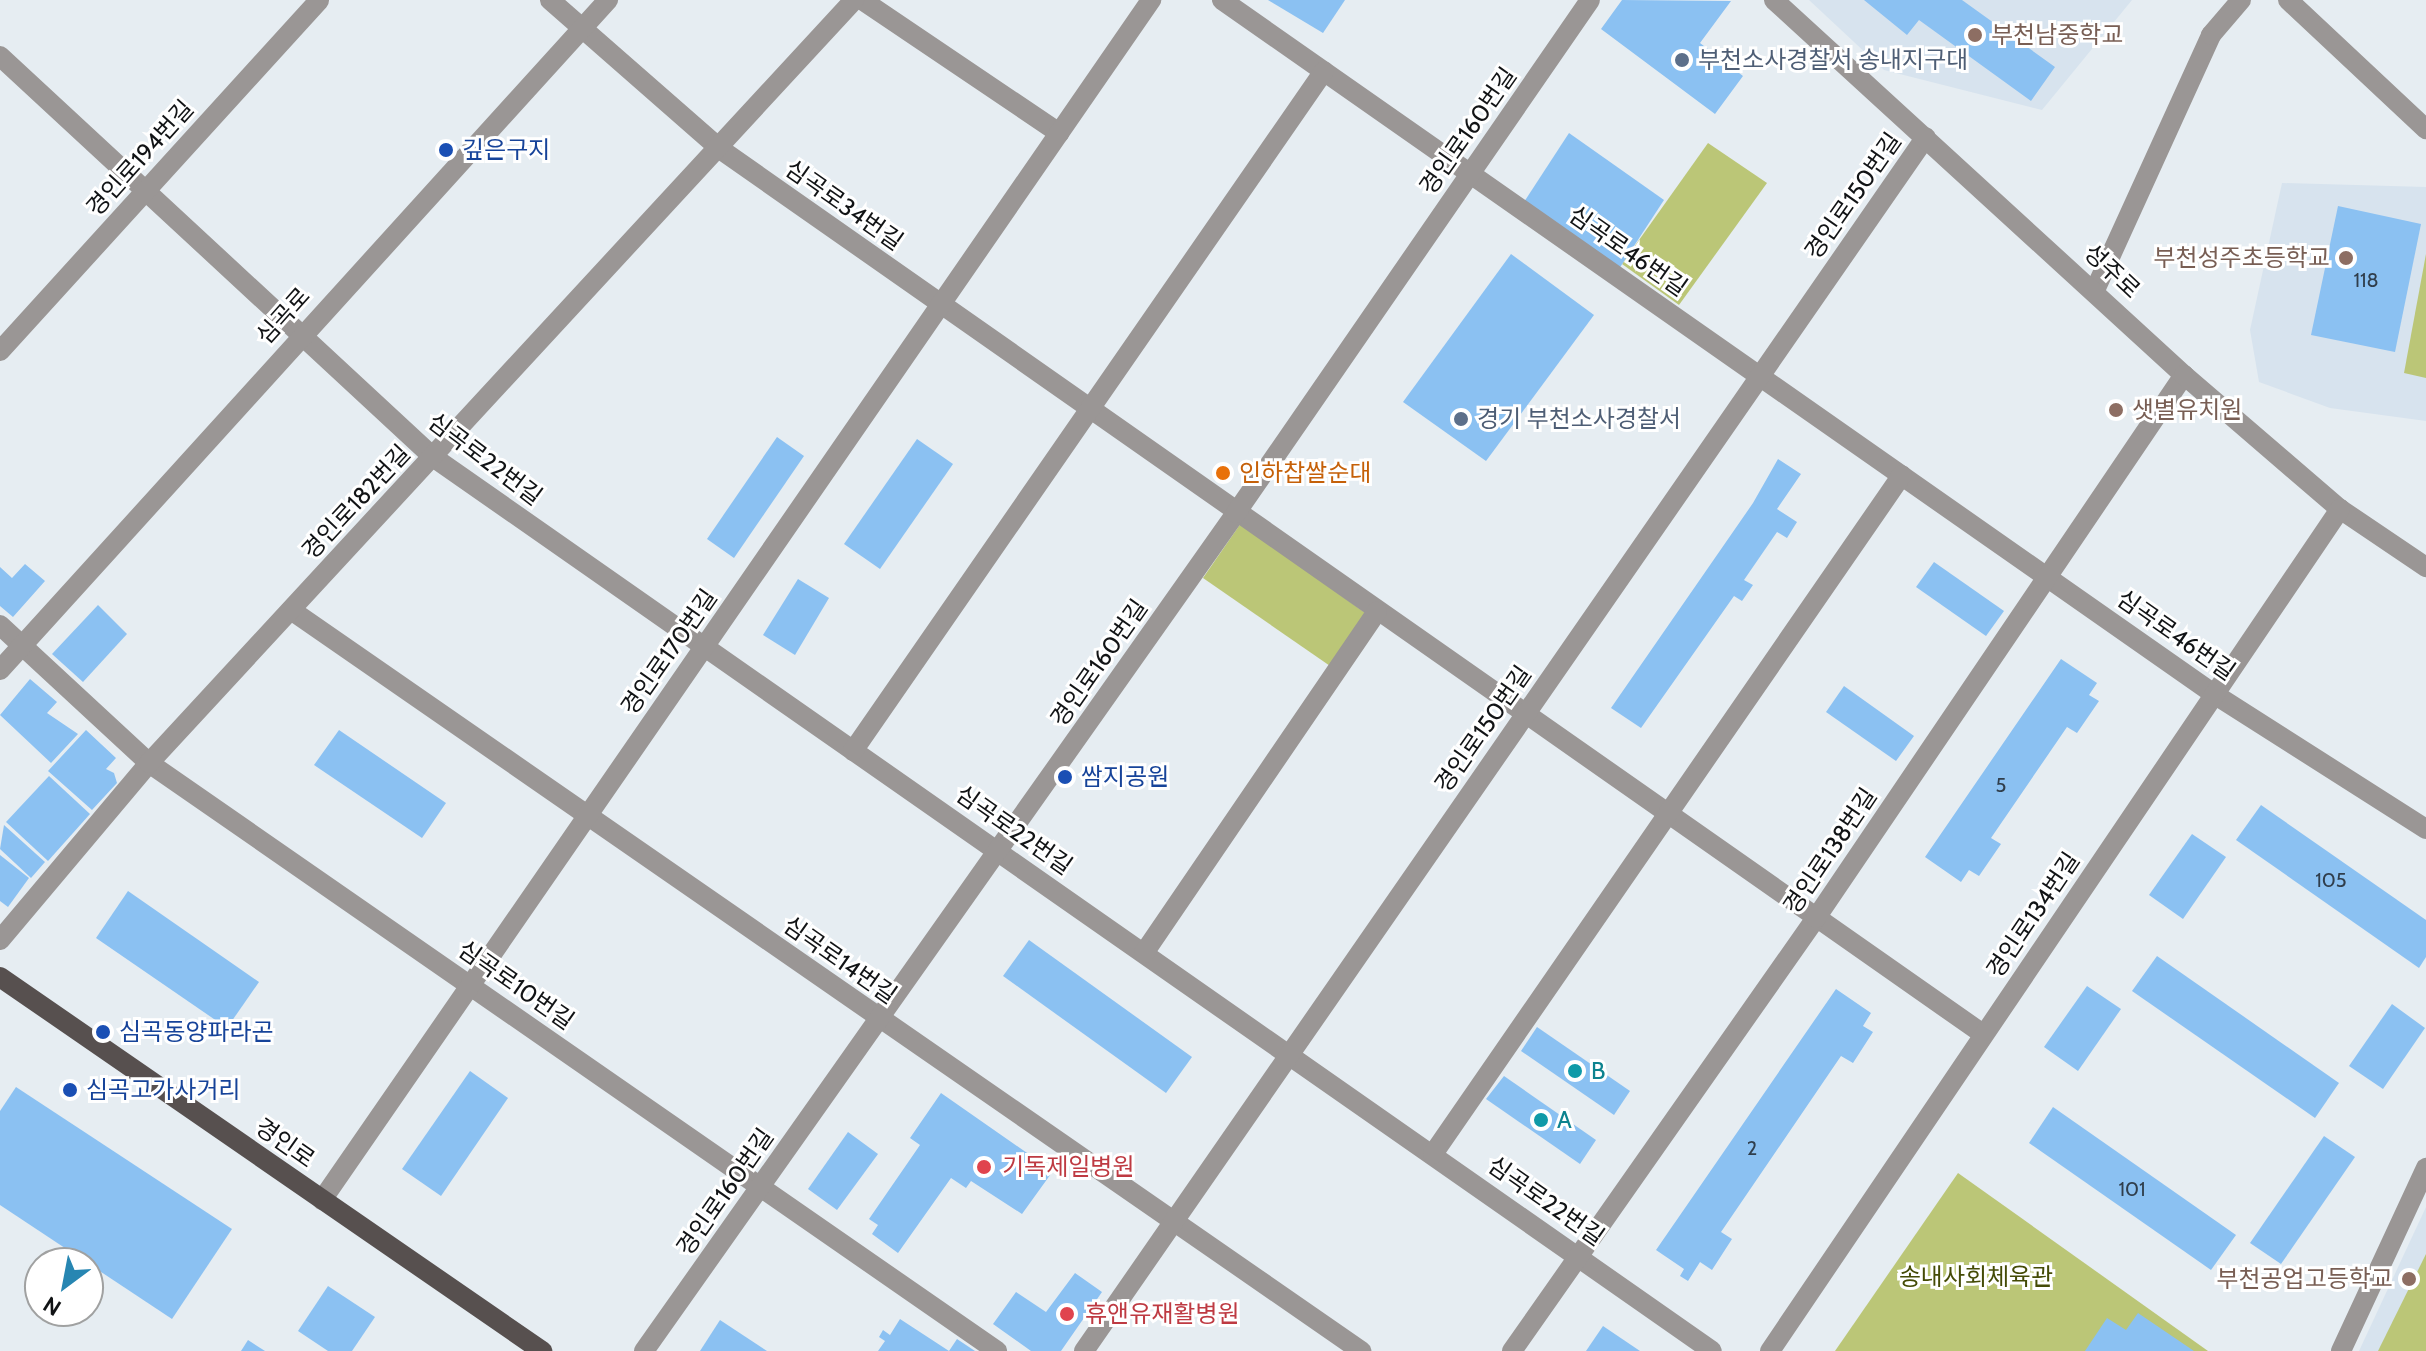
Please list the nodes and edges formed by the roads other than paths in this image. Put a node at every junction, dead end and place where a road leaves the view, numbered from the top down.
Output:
1 (319, 0) edge
2 (550, 0) edge
3 (608, 0) edge
4 (854, 0) edge
5 (862, 0) edge
6 (1151, 0) edge
7 (1222, 0) edge
8 (1590, 0) edge
9 (1774, 0) edge
10 (2241, 0) edge
11 (2288, 0) edge
12 (581, 29) junction
13 (0, 56) edge
14 (1324, 71) junction
15 (2426, 129) edge
16 (1059, 133) junction
17 (1926, 137) junction
18 (720, 149) junction
19 (1470, 173) junction
20 (147, 189) junction
21 (2095, 290) junction
22 (940, 304) junction
23 (301, 335) junction
24 (0, 351) edge
25 (1760, 375) junction
26 (2184, 375) junction
27 (1088, 409) junction
28 (433, 457) junction
29 (1902, 475) junction
30 (2340, 509) junction
31 (1236, 513) junction
32 (2426, 567) edge
33 (2048, 578) junction
34 (291, 610) junction
35 (1377, 612) junction
36 (0, 625) edge
37 (21, 643) junction
38 (704, 647) junction
39 (0, 670) edge
40 (2214, 694) junction
41 (1525, 715) junction
42 (853, 751) junction
43 (149, 763) junction
44 (1669, 816) junction
45 (586, 817) junction
46 (2426, 829) edge
47 (998, 850) junction
48 (1816, 918) junction
49 (0, 940) edge
50 (1144, 953) junction
51 (0, 977) edge
52 (471, 984) junction
53 (879, 1019) junction
54 (1983, 1034) junction
55 (1290, 1054) junction
56 (1433, 1154) junction
57 (2426, 1168) edge
58 (760, 1187) junction
59 (322, 1200) junction
60 (1173, 1222) junction
61 (1577, 1255) junction
62 (542, 1351) edge
63 (644, 1351) edge
64 (997, 1351) edge
65 (1084, 1351) edge
66 (1361, 1351) edge
67 (1512, 1351) edge
68 (1712, 1351) edge
69 (1770, 1351) edge
70 (2341, 1351) edge

1 - 20 street, 경인로194번길
2 - 12 street, 심곡로34번길
3 - 12 street, 심곡로
4 - 18 street, 경인로182번길
5 - 16 street
6 - 16 street, 경인로170번길
7 - 14 street, 심곡로46번길
8 - 19 street, 경인로160번길
9 - 17 street, 성주로
10 - 21 street
11 - 15 street
12 - 18 street, 심곡로34번길
12 - 23 street, 심곡로
13 - 20 street, 심곡로22번길
14 - 19 street, 심곡로46번길
14 - 27 street
16 - 22 street, 경인로170번길
17 - 21 street, 성주로
17 - 25 street, 경인로150번길
18 - 22 street, 심곡로34번길
18 - 28 street, 경인로182번길
19 - 25 street, 심곡로46번길
19 - 31 street, 경인로160번길
20 - 23 street, 심곡로22번길
20 - 24 street, 경인로194번길
21 - 26 street, 성주로
22 - 27 street, 심곡로34번길
22 - 38 street, 경인로170번길
23 - 28 street, 심곡로22번길
23 - 37 street, 심곡로
25 - 29 street, 심곡로46번길
25 - 41 street, 경인로150번길
26 - 30 street, 성주로
26 - 33 street, 경인로138번길
27 - 31 street, 심곡로34번길
27 - 42 street
28 - 34 street, 경인로182번길
28 - 38 street, 심곡로22번길
29 - 33 street, 심곡로46번길
29 - 44 street
30 - 32 street, 성주로
30 - 40 street, 경인로134번길
31 - 35 street, 심곡로34번길
31 - 47 street, 경인로160번길
33 - 40 street, 심곡로46번길
33 - 48 street, 경인로138번길
34 - 43 street, 경인로182번길
34 - 45 street, 심곡로14번길
35 - 41 street, 심곡로34번길
35 - 50 street
36 - 37 street, 심곡로10번길
37 - 39 street, 심곡로
37 - 43 street, 심곡로10번길
38 - 42 street, 심곡로22번길
38 - 45 street, 경인로170번길
40 - 46 street, 심곡로46번길
40 - 54 street, 경인로134번길
41 - 44 street, 심곡로34번길
41 - 55 street, 경인로150번길
42 - 47 street, 심곡로22번길
43 - 49 street, 경인로182번길
43 - 52 street, 심곡로10번길
44 - 48 street, 심곡로34번길
44 - 56 street
45 - 52 street, 경인로170번길
45 - 53 street, 심곡로14번길
47 - 50 street, 심곡로22번길
47 - 53 street, 경인로160번길
48 - 54 street, 심곡로34번길
48 - 61 street, 경인로138번길
50 - 55 street, 심곡로22번길
51 - 59 main road, 경인로
52 - 58 street, 심곡로10번길
52 - 59 street, 경인로170번길
53 - 58 street, 경인로160번길
53 - 60 street, 심곡로14번길
54 - 69 street, 경인로134번길
55 - 56 street, 심곡로22번길
55 - 60 street, 경인로150번길
56 - 61 street, 심곡로22번길
57 - 70 street
58 - 63 street, 경인로160번길
58 - 64 street, 심곡로10번길
59 - 62 main road, 경인로
60 - 65 street, 경인로150번길
60 - 66 street, 심곡로14번길
61 - 67 street, 경인로138번길
61 - 68 street, 심곡로22번길

